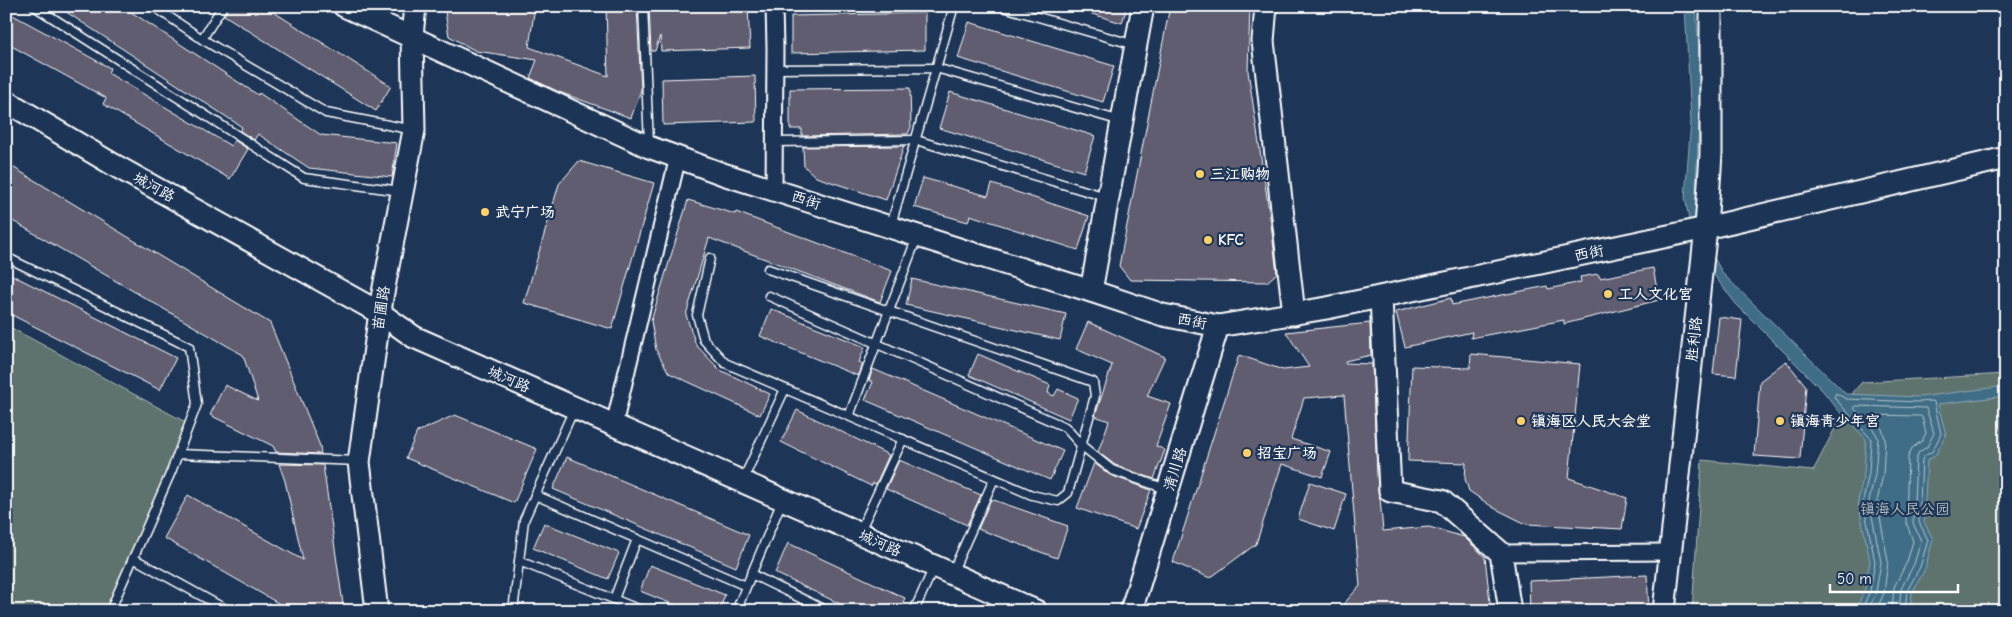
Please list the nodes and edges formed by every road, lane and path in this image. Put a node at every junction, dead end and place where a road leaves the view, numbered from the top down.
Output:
1 (34, 6) edge
2 (153, 6) edge
3 (223, 6) edge
4 (344, 6) edge
5 (416, 6) edge
6 (643, 6) edge
7 (774, 6) edge
8 (954, 6) edge
9 (1000, 6) edge
10 (1143, 6) edge
11 (1266, 6) edge
12 (1711, 6) edge
13 (412, 36) junction
14 (202, 39) junction
15 (1136, 45) junction
16 (936, 68) junction
17 (775, 69) junction
18 (6, 101) edge
19 (1122, 121) junction
20 (414, 130) junction
21 (916, 140) junction
22 (774, 142) junction
23 (649, 147) junction
24 (678, 157) junction
25 (2006, 158) edge
26 (774, 190) junction
27 (402, 191) junction
28 (1108, 198) junction
29 (891, 227) junction
30 (1706, 228) junction
31 (917, 236) junction
32 (6, 257) edge
33 (710, 258) dead end
34 (768, 269) dead end
35 (1091, 291) junction
36 (769, 296) dead end
37 (1382, 297) junction
38 (889, 311) junction
39 (380, 314) junction
40 (1294, 314) junction
41 (1218, 326) junction
42 (876, 343) junction
43 (785, 389) junction
44 (574, 408) junction
45 (848, 416) junction
46 (614, 425) junction
47 (903, 440) junction
48 (1081, 445) junction
49 (178, 454) junction
50 (359, 462) junction
51 (994, 478) junction
52 (742, 482) junction
53 (1168, 490) junction
54 (535, 495) junction
55 (782, 500) junction
56 (859, 533) junction
57 (637, 539) junction
58 (1670, 552) junction
59 (1501, 553) junction
60 (133, 558) junction
61 (519, 561) junction
62 (943, 570) junction
63 (751, 574) junction
64 (746, 586) junction
65 (614, 599) junction
66 (639, 610) edge
67 (110, 611) edge
68 (229, 611) edge
69 (376, 611) edge
70 (513, 611) edge
71 (736, 611) edge
72 (828, 611) edge
73 (914, 611) edge
74 (1036, 611) edge
75 (1131, 611) edge
76 (1510, 611) edge
77 (1664, 611) edge

1 - 27 lane
2 - 14 lane
3 - 14 lane
4 - 13 street, 西街
5 - 13 street, 苗圃路
6 - 23 lane
7 - 17 street
8 - 16 lane
9 - 15 lane
10 - 15 street
11 - 40 street
12 - 30 street, 胜利路
13 - 20 street, 苗圃路
13 - 23 street, 西街
14 - 20 lane
15 - 19 street
16 - 17 lane
16 - 19 lane
16 - 21 lane
17 - 22 street
18 - 39 street, 城河路
19 - 28 street
20 - 27 street, 苗圃路
21 - 22 lane
21 - 28 lane
21 - 29 lane
22 - 26 street
23 - 24 street, 西街
24 - 26 street, 西街
24 - 46 street
25 - 30 street, 西街
26 - 29 street, 西街
27 - 39 street, 苗圃路
28 - 35 street
29 - 31 street, 西街
30 - 37 street, 西街
30 - 58 street, 胜利路
31 - 35 street, 西街
31 - 38 lane
32 - 49 lane
33 - 43 lane
34 - 38 lane
35 - 41 street, 西街
36 - 42 lane
37 - 40 street, 西街
37 - 59 street
38 - 42 lane
38 - 48 lane
39 - 44 street, 城河路
39 - 50 street, 苗圃路
40 - 41 street, 西街
41 - 53 street, 清川路
42 - 45 lane
42 - 48 lane
43 - 45 lane
43 - 52 lane
44 - 46 street, 城河路
44 - 54 lane
45 - 47 lane
46 - 52 street, 城河路
47 - 51 lane
47 - 56 lane
48 - 51 lane
48 - 53 lane
49 - 50 lane
49 - 60 lane
50 - 69 street, 苗圃路
51 - 62 lane
52 - 55 street, 城河路
53 - 75 street, 清川路
54 - 57 lane
54 - 61 lane
55 - 56 street, 城河路
55 - 63 lane
56 - 62 street, 城河路
57 - 64 lane
57 - 65 lane
58 - 59 street
58 - 77 street, 胜利路
59 - 76 street
60 - 67 lane
60 - 68 lane
61 - 65 lane
61 - 70 lane
62 - 73 lane
62 - 74 street, 城河路
63 - 64 lane
63 - 72 lane
64 - 71 lane
65 - 66 lane

